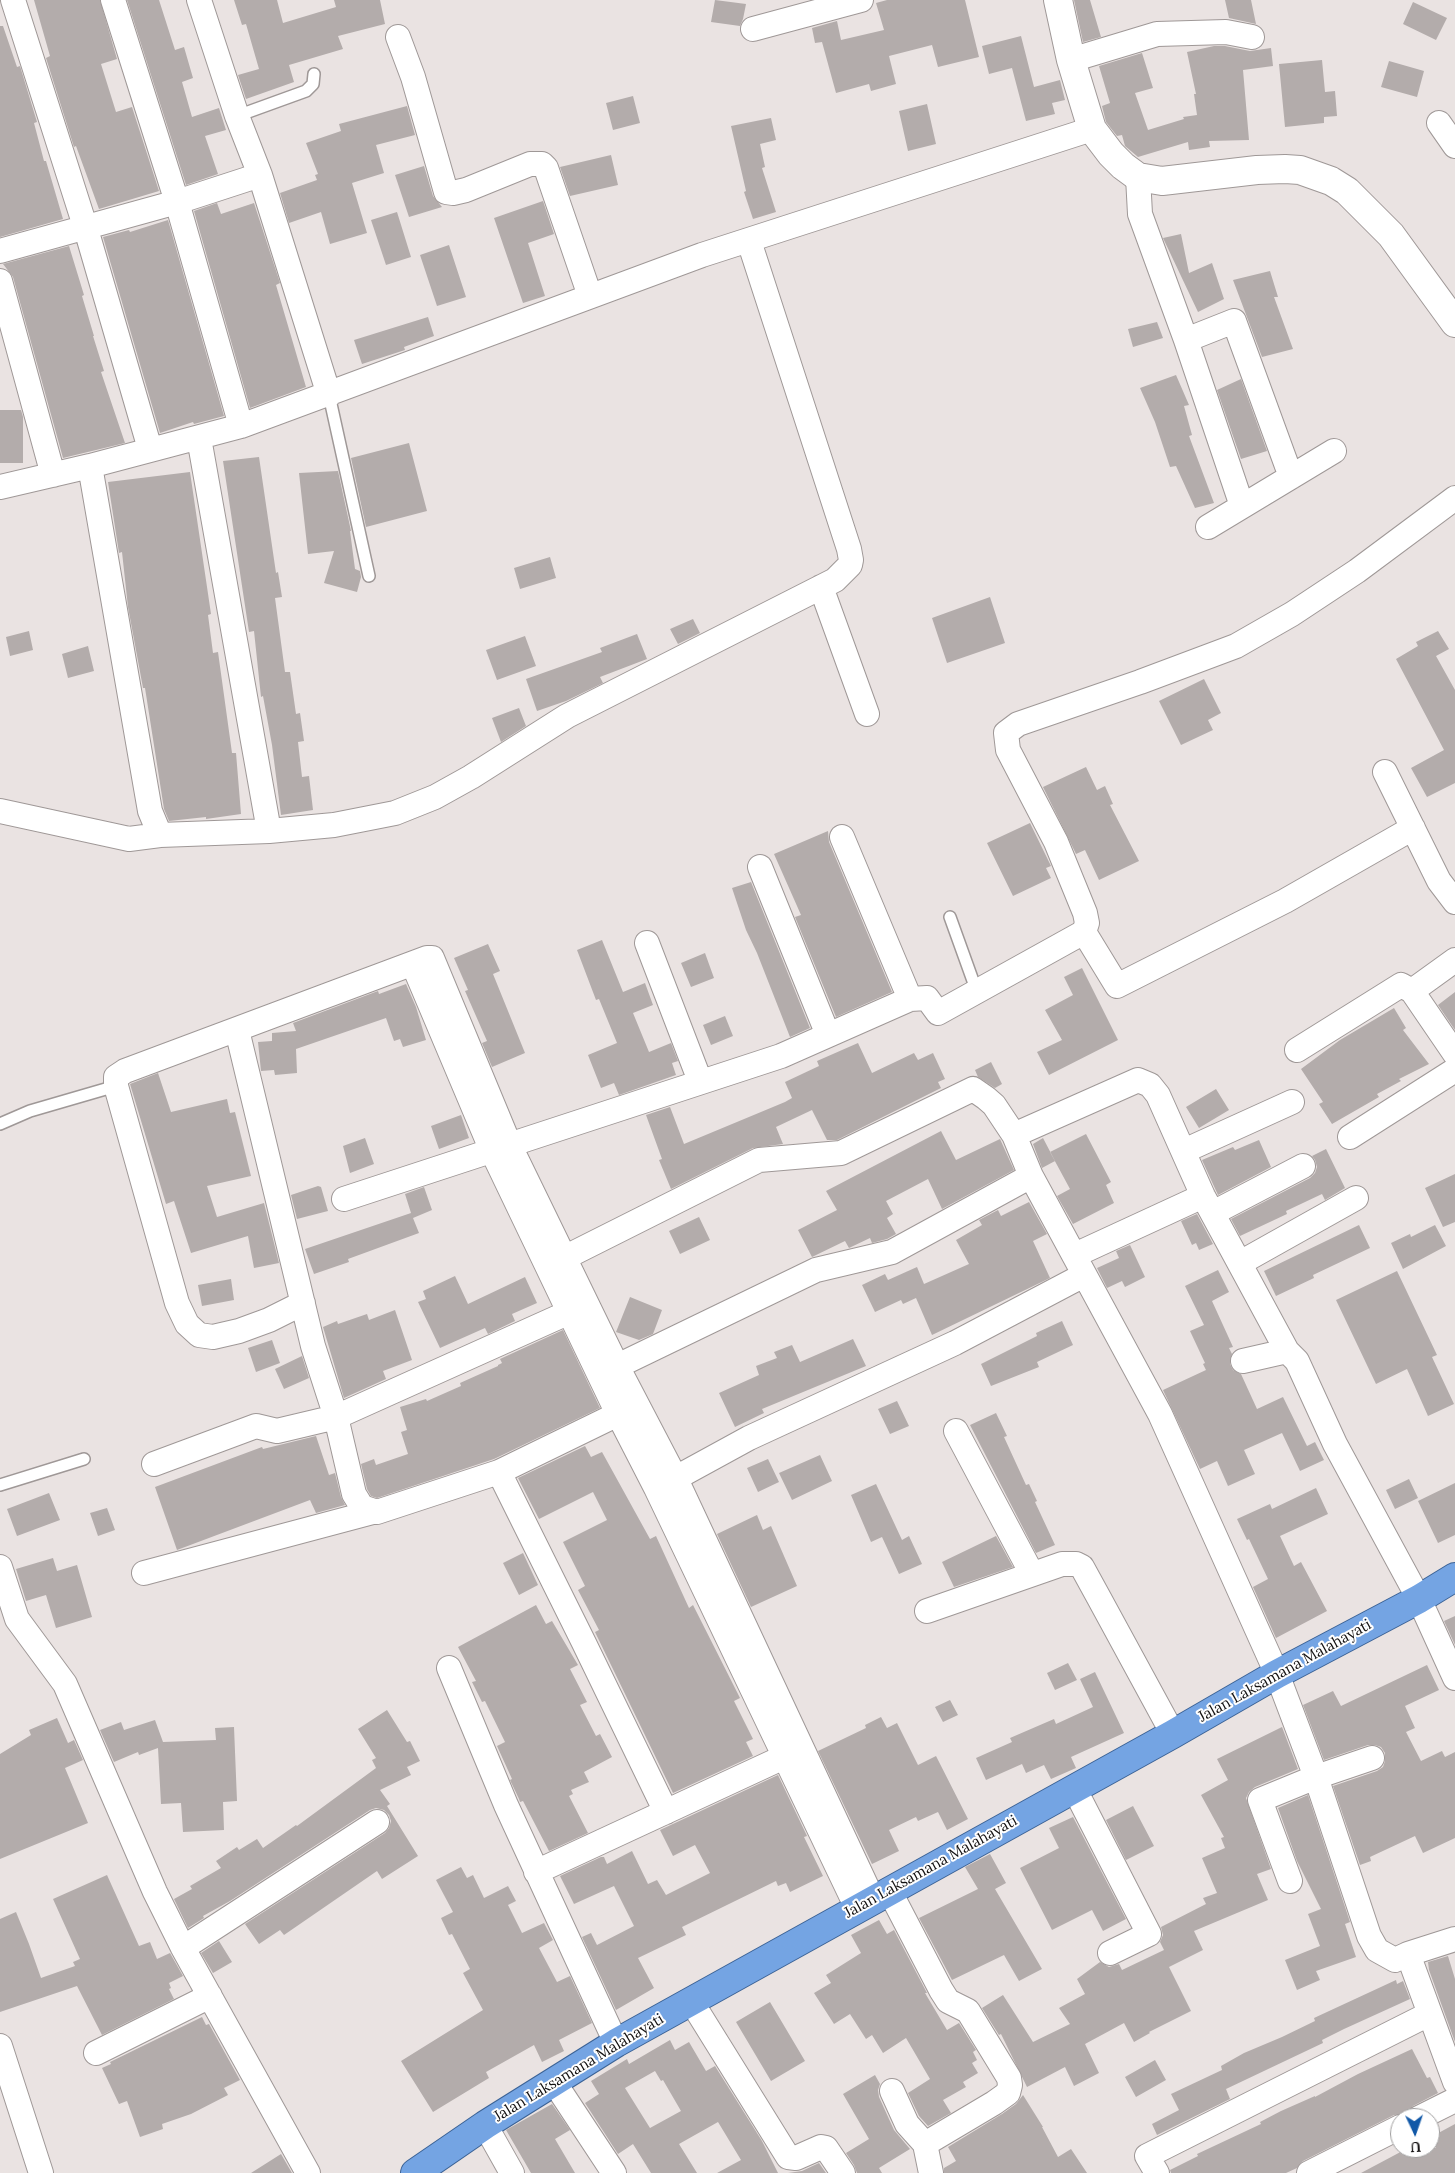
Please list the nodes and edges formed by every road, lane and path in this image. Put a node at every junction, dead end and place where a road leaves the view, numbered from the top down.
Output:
1 (13, 0) edge
2 (113, 0) edge
3 (199, 0) edge
4 (861, 0) edge
5 (1058, 0) edge
6 (753, 29) dead end
7 (398, 37) dead end
8 (1252, 37) dead end
9 (1071, 60) junction
10 (314, 74) dead end
11 (237, 116) junction
12 (1439, 123) dead end
13 (1092, 128) junction
14 (1455, 146) edge
15 (260, 175) junction
16 (1138, 177) junction
17 (177, 202) junction
18 (86, 229) junction
19 (749, 241) junction
20 (0, 251) edge
21 (0, 281) edge
22 (590, 296) junction
23 (1455, 323) edge
24 (1186, 340) junction
25 (329, 395) junction
26 (241, 426) junction
27 (199, 438) junction
28 (150, 449) junction
29 (1334, 451) dead end
30 (90, 466) junction
31 (53, 475) junction
32 (1291, 477) junction
33 (0, 488) edge
34 (1455, 498) edge
35 (1242, 506) junction
36 (1208, 527) dead end
37 (369, 576) dead end
38 (821, 587) junction
39 (867, 714) dead end
40 (1385, 772) dead end
41 (0, 811) edge
42 (1413, 828) junction
43 (269, 831) junction
44 (160, 834) junction
45 (842, 838) dead end
46 (760, 867) dead end
47 (1455, 902) edge
48 (950, 917) dead end
49 (1084, 932) junction
50 (647, 943) dead end
51 (1455, 960) edge
52 (977, 992) junction
53 (1412, 992) junction
54 (910, 999) junction
55 (237, 1030) junction
56 (828, 1035) junction
57 (1297, 1050) dead end
58 (1455, 1054) edge
59 (1455, 1070) edge
60 (700, 1081) junction
61 (116, 1086) junction
62 (1292, 1102) dead end
63 (0, 1124) edge
64 (1014, 1135) junction
65 (1350, 1137) dead end
66 (501, 1149) junction
67 (1184, 1150) junction
68 (1303, 1166) dead end
69 (1031, 1176) junction
70 (1356, 1198) dead end
71 (344, 1199) dead end
72 (1208, 1204) junction
73 (556, 1262) junction
74 (1240, 1263) junction
75 (1079, 1265) junction
76 (303, 1303) junction
77 (578, 1308) junction
78 (1288, 1351) junction
79 (1244, 1361) dead end
80 (609, 1370) junction
81 (618, 1414) junction
82 (336, 1417) junction
83 (956, 1431) dead end
84 (84, 1459) dead end
85 (154, 1464) dead end
86 (499, 1472) junction
87 (666, 1484) junction
88 (0, 1485) edge
89 (373, 1512) junction
90 (0, 1567) edge
91 (144, 1573) dead end
92 (1032, 1574) junction
93 (1455, 1578) edge
94 (1419, 1599) junction
95 (927, 1611) dead end
96 (449, 1668) dead end
97 (1277, 1674) junction
98 (1455, 1678) edge
99 (1173, 1734) junction
100 (794, 1753) junction
101 (1372, 1758) dead end
102 (1316, 1777) junction
103 (1074, 1788) junction
104 (666, 1812) junction
105 (377, 1822) dead end
106 (536, 1872) junction
107 (1290, 1881) dead end
108 (873, 1899) junction
109 (1455, 1939) edge
110 (183, 1948) junction
111 (1110, 1953) dead end
112 (1408, 1954) junction
113 (210, 1996) junction
114 (691, 2001) junction
115 (1430, 2014) junction
116 (616, 2043) junction
117 (0, 2046) edge
118 (96, 2053) dead end
119 (554, 2082) junction
120 (1455, 2082) edge
121 (892, 2091) dead end
122 (1455, 2100) edge
123 (1439, 2108) edge
124 (485, 2124) junction
125 (1390, 2133) edge
126 (925, 2144) junction
127 (41, 2173) edge
128 (308, 2173) edge
129 (416, 2173) edge
130 (512, 2173) edge
131 (614, 2173) edge
132 (843, 2173) edge
133 (931, 2173) edge
134 (1157, 2173) edge
135 (1308, 2173) edge

1 - 18 street
2 - 17 street
3 - 11 street
4 - 6 street
5 - 9 street
7 - 22 street
8 - 9 street
9 - 13 street
10 - 11 lane
11 - 15 street
12 - 14 street
13 - 16 street
13 - 19 street
15 - 17 street
15 - 25 street
16 - 23 street
16 - 24 street
17 - 18 street
17 - 26 street
18 - 20 street
18 - 28 street
19 - 22 street
19 - 38 street
21 - 31 street
22 - 25 street
24 - 32 street
24 - 35 street
25 - 26 street
25 - 37 lane
26 - 27 street
27 - 28 street
27 - 43 street
28 - 30 street
29 - 32 street
30 - 31 street
30 - 44 street
31 - 33 street
32 - 35 street
34 - 49 street
35 - 36 street
38 - 39 street
38 - 43 street
40 - 42 street
41 - 44 street
42 - 47 street
42 - 49 street
43 - 44 street
45 - 54 street
46 - 56 street
48 - 52 lane
49 - 52 street
50 - 60 street
51 - 53 street
52 - 54 street
53 - 57 street
53 - 58 street
54 - 56 street
55 - 61 street
55 - 66 street
55 - 76 street
56 - 60 street
59 - 65 street
60 - 66 street
61 - 63 lane
61 - 76 street
62 - 67 street
64 - 67 street
64 - 69 street
64 - 73 street
66 - 71 street
66 - 73 street
67 - 72 street
68 - 72 street
69 - 75 street
69 - 80 street
70 - 74 street
72 - 74 street
72 - 75 street
73 - 77 street
74 - 78 street
75 - 87 street
75 - 97 street
76 - 82 street
77 - 80 street
77 - 82 street
78 - 79 street
78 - 94 street
80 - 81 street
80 - 87 street
81 - 86 street
81 - 87 street
82 - 85 street
82 - 89 street
83 - 92 street
84 - 88 lane
86 - 89 street
86 - 104 street
87 - 100 street
89 - 91 street
90 - 110 street
92 - 95 street
92 - 99 street
93 - 94 highway, Jalan Laksamana Malahayati
94 - 97 highway, Jalan Laksamana Malahayati
94 - 98 street
96 - 106 street
97 - 99 highway, Jalan Laksamana Malahayati
97 - 102 street
99 - 103 highway, Jalan Laksamana Malahayati
100 - 104 street
100 - 108 street
101 - 102 street
102 - 107 street
102 - 112 street
103 - 108 highway, Jalan Laksamana Malahayati
103 - 111 street
104 - 106 street
105 - 110 street
106 - 116 street
108 - 114 highway, Jalan Laksamana Malahayati
108 - 126 street
109 - 112 street
110 - 113 street
112 - 115 street
113 - 118 street
113 - 128 street
114 - 116 highway, Jalan Laksamana Malahayati
114 - 132 street
115 - 120 street
115 - 134 street
116 - 119 highway, Jalan Laksamana Malahayati
117 - 127 street
119 - 124 highway, Jalan Laksamana Malahayati
119 - 131 street
121 - 126 street
122 - 123 street
124 - 129 highway, Jalan Laksamana Malahayati
124 - 130 street
125 - 135 street
126 - 133 street

